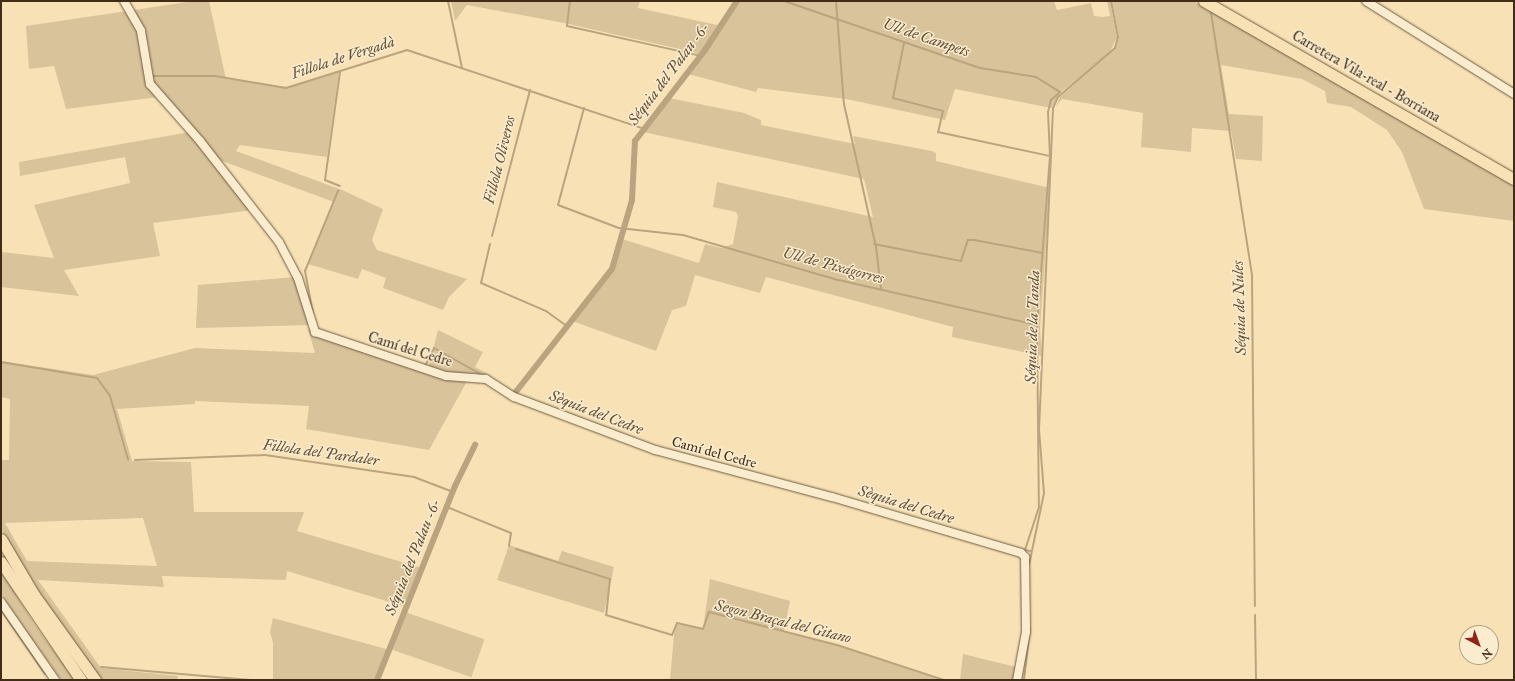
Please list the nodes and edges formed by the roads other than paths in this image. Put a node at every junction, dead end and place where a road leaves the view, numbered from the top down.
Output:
1 (124, 1) edge
2 (1204, 1) edge
3 (1366, 1) edge
4 (1514, 94) edge
5 (1514, 179) edge
6 (1, 539) edge
7 (1, 562) edge
8 (1, 602) edge
9 (55, 680) edge
10 (81, 680) edge
11 (95, 680) edge
12 (1017, 680) edge

1 - 12 street, Camí del Cedre
2 - 5 main road, Carretera Vila-real - Borriana
3 - 4 street
6 - 11 main road
7 - 10 main road
8 - 9 street

